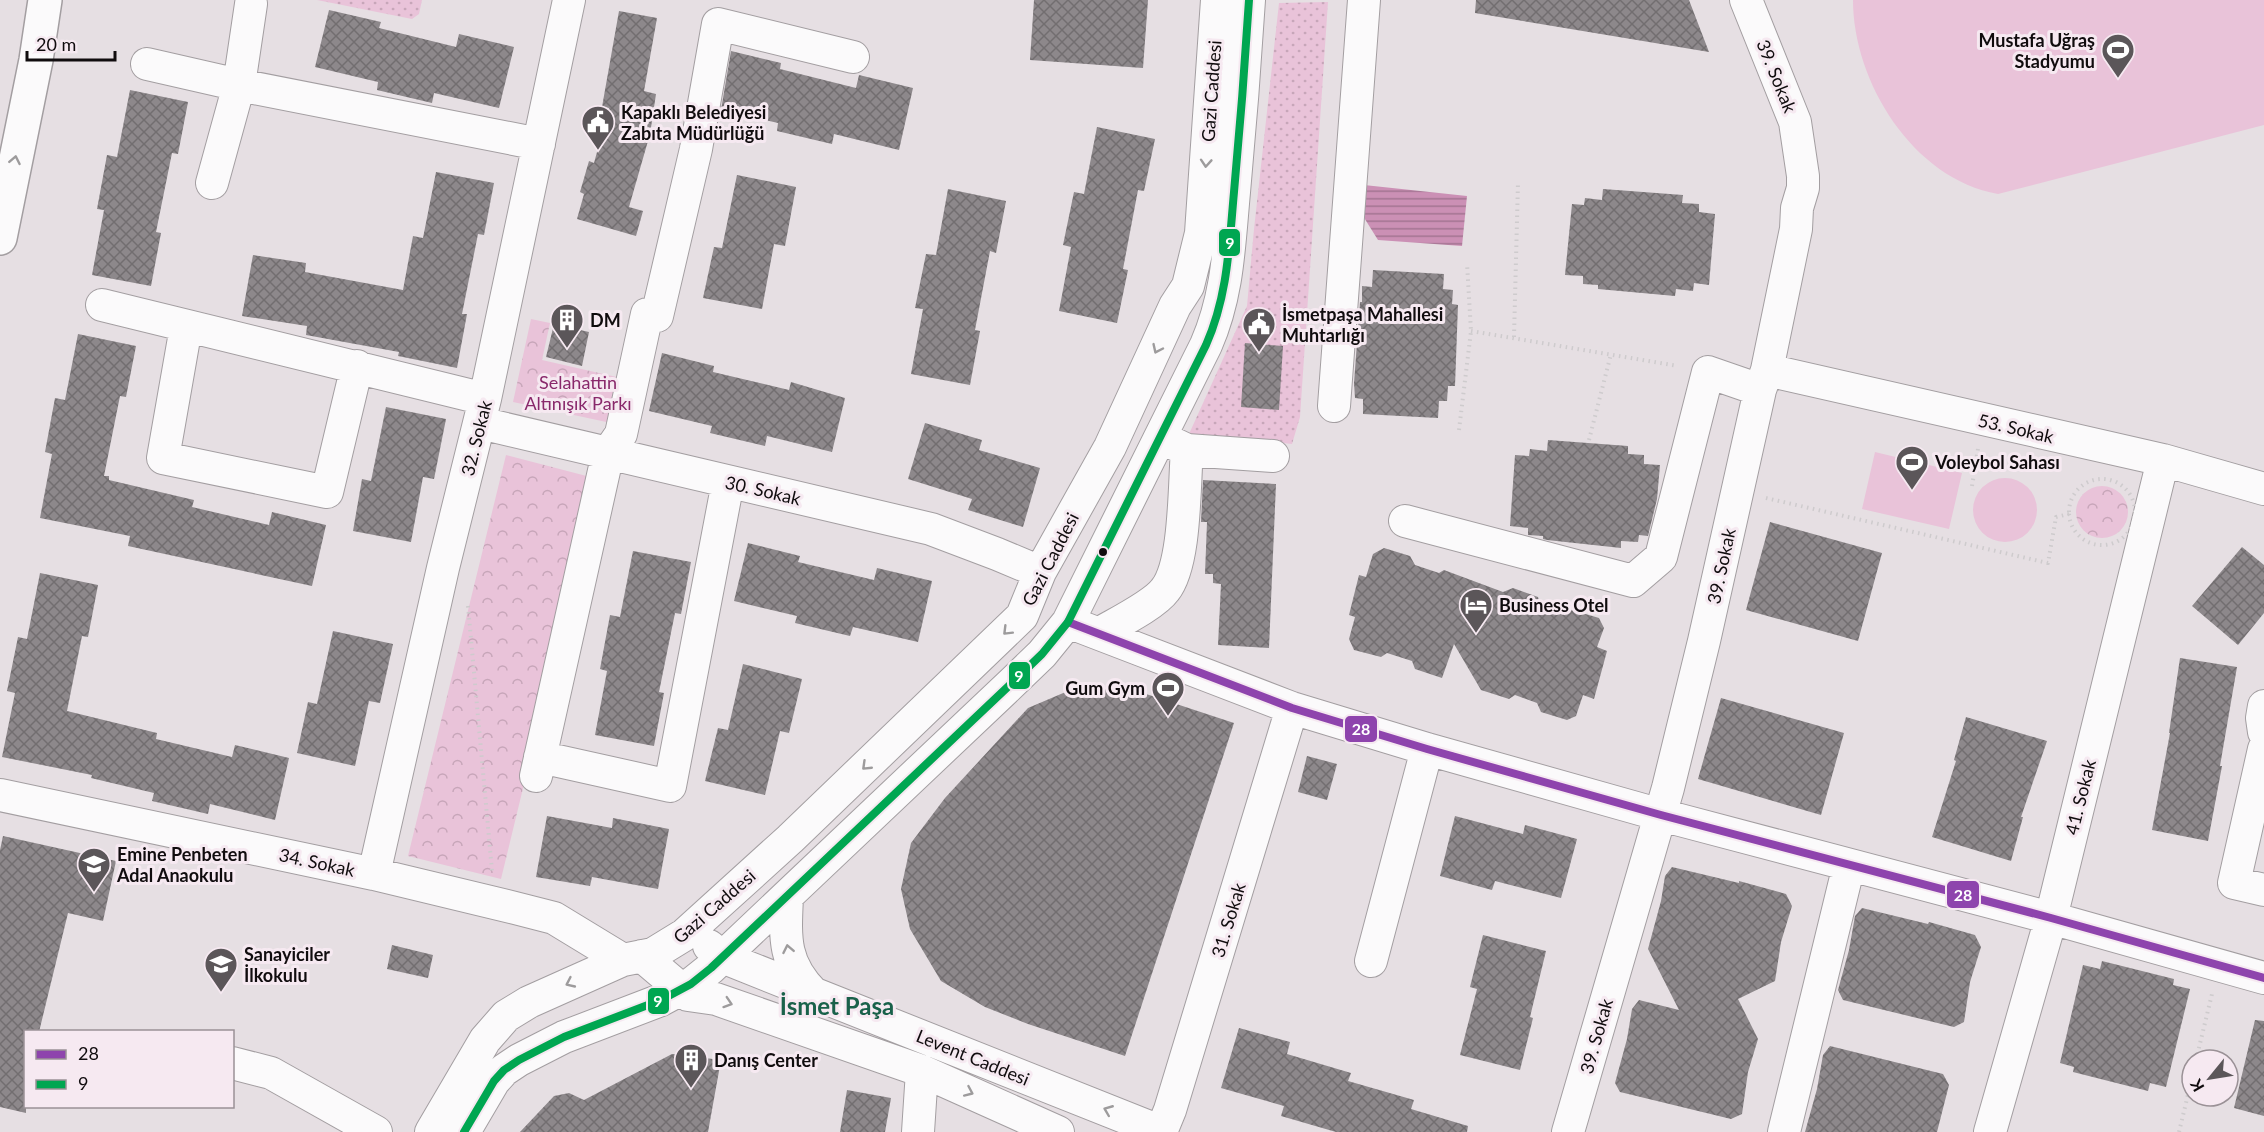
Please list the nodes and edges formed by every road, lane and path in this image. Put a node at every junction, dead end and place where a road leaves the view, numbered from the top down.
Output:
1 (45, 0) edge
2 (58, 0) edge
3 (569, 0) edge
4 (1217, 0) edge
5 (1249, 0) edge
6 (1364, 0) edge
7 (1746, 0) edge
8 (251, 4) dead end
9 (853, 57) dead end
10 (36, 60) junction
11 (147, 64) dead end
12 (238, 85) junction
13 (539, 144) junction
14 (1518, 182) dead end
15 (212, 183) dead end
16 (0, 238) edge
17 (1467, 263) dead end
18 (102, 305) dead end
19 (186, 327) junction
20 (1471, 331) junction
21 (1514, 337) junction
22 (1611, 354) junction
23 (357, 366) junction
24 (1708, 372) junction
25 (1763, 380) junction
26 (1334, 406) dead end
27 (483, 411) junction
28 (1458, 430) dead end
29 (1589, 440) dead end
30 (1980, 442) dead end
31 (1173, 444) junction
32 (608, 453) junction
33 (1273, 456) dead end
34 (2163, 460) junction
35 (2100, 473) dead end
36 (2121, 478) dead end
37 (728, 482) junction
38 (1972, 486) dead end
39 (2264, 489) edge
40 (1762, 496) dead end
41 (2069, 514) junction
42 (1406, 521) dead end
43 (1040, 572) junction
44 (467, 595) dead end
45 (1068, 622) junction
46 (1100, 633) junction
47 (2264, 706) edge
48 (1292, 708) junction
49 (2264, 732) edge
50 (1427, 749) junction
51 (2264, 749) edge
52 (0, 795) edge
53 (1660, 814) junction
54 (1849, 865) junction
55 (374, 874) junction
56 (492, 875) dead end
57 (2264, 890) edge
58 (787, 897) junction
59 (2051, 918) junction
60 (690, 930) junction
61 (722, 957) junction
62 (633, 958) junction
63 (1371, 961) dead end
64 (2264, 978) edge
65 (2215, 984) dead end
66 (681, 990) junction
67 (814, 994) junction
68 (2199, 1048) edge
69 (234, 1064) edge
70 (922, 1071) junction
71 (2185, 1108) edge
72 (376, 1132) edge
73 (431, 1132) edge
74 (464, 1132) edge
75 (918, 1132) edge
76 (1058, 1132) edge
77 (1162, 1132) edge
78 (1568, 1132) edge
79 (1784, 1132) edge
80 (1990, 1132) edge
81 (2179, 1132) edge

1 - 10 highway
2 - 10 highway
3 - 13 street, 32. Sokak
4 -> 43 street, Gazi Caddesi
5 - 31 street
6 - 26 street
7 - 25 street, 39. Sokak
8 - 12 street
9 - 32 street
16 -> 10 highway
11 - 12 street
12 - 13 street
12 - 15 street
13 - 27 street, 32. Sokak
14 - 21 path
17 - 20 path
18 - 19 street, 30. Sokak
19 - 23 street, 30. Sokak
19 - 23 street
20 - 21 path
20 - 28 path
21 - 22 path
22 - 24 path
22 - 29 path
23 - 27 street, 30. Sokak
24 - 25 street, 53. Sokak
24 - 42 street
25 - 34 street, 53. Sokak
25 - 53 street, 39. Sokak
27 - 32 street, 30. Sokak
27 - 55 street, 32. Sokak
30 - 38 path
31 - 33 street
31 - 45 street
31 - 46 street
32 - 37 street, 30. Sokak
32 - 37 street
34 - 39 street, 53. Sokak
34 - 59 street, 41. Sokak
35 - 36 path
37 - 43 street, 30. Sokak
40 - 41 path
41 - 41 path
43 -> 60 street, Gazi Caddesi
44 - 56 path
45 - 46 street
45 - 58 street
46 - 48 street
47 - 49 street
48 - 50 street
48 - 77 street, 31. Sokak
50 - 53 street
50 - 63 street
51 - 57 street
52 - 55 street, 34. Sokak
53 - 54 street
53 - 78 street, 39. Sokak
54 - 59 street
54 - 79 street
55 - 62 street, 34. Sokak
58 - 61 street
67 -> 58 street
59 - 64 street
59 - 80 street, 41. Sokak
60 - 61 street, Levent Caddesi
60 - 62 street, Gazi Caddesi
61 - 66 street
61 - 67 street, Levent Caddesi
62 - 66 street, Levent Caddesi
62 -> 73 street, Gazi Caddesi
65 - 68 path
66 -> 70 street, Levent Caddesi
66 - 74 street
77 -> 67 street, Levent Caddesi
69 - 72 street
70 - 75 street
70 -> 76 street, Levent Caddesi
71 - 81 path

